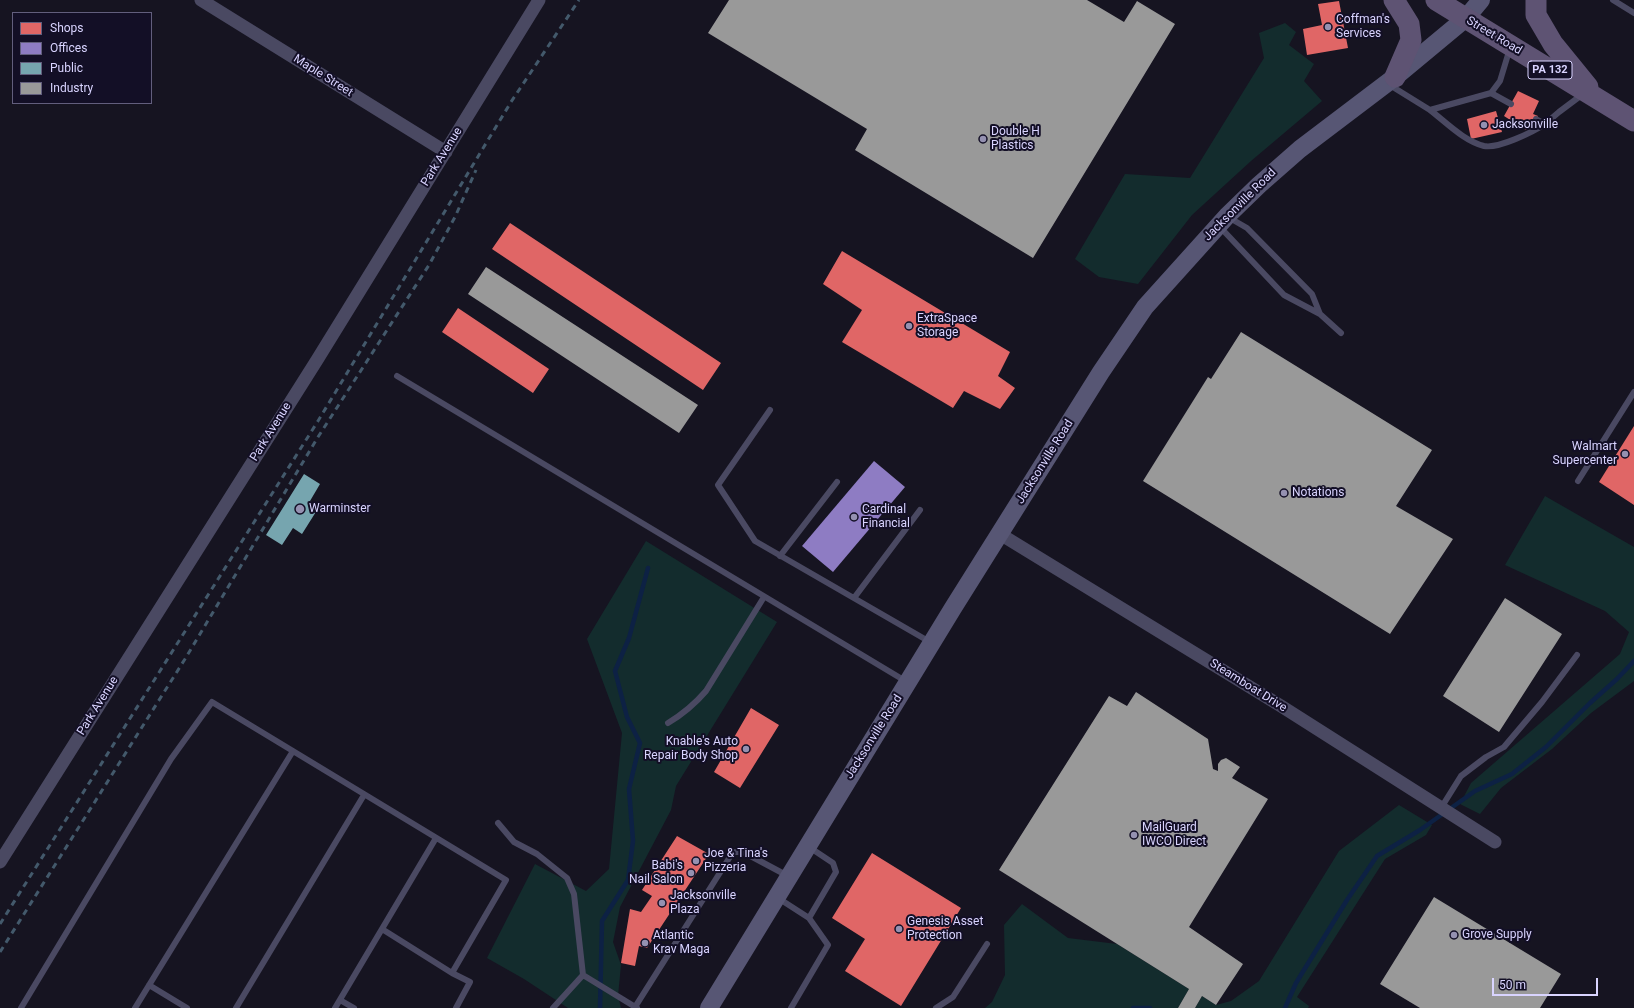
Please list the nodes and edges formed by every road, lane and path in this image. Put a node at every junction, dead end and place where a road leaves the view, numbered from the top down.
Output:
1 (201, 0) edge
2 (538, 0) edge
3 (1394, 0) edge
4 (1436, 0) edge
5 (1481, 0) edge
6 (1536, 0) edge
7 (1613, 0) edge
8 (1634, 13) edge
9 (1466, 18) junction
10 (1511, 46) junction
11 (1391, 80) junction
12 (1491, 93) junction
13 (1592, 95) junction
14 (1511, 104) dead end
15 (1430, 110) junction
16 (1536, 118) dead end
17 (1634, 121) edge
18 (1545, 124) junction
19 (446, 152) junction
20 (1223, 221) junction
21 (1320, 314) junction
22 (1341, 333) dead end
23 (397, 376) dead end
24 (1634, 392) edge
25 (770, 410) dead end
26 (1578, 481) dead end
27 (837, 482) dead end
28 (920, 510) dead end
29 (1000, 534) junction
30 (780, 556) junction
31 (764, 597) junction
32 (854, 598) junction
33 (932, 643) junction
34 (1577, 655) dead end
35 (908, 683) junction
36 (668, 723) dead end
37 (292, 751) junction
38 (364, 794) junction
39 (1441, 808) junction
40 (498, 824) dead end
41 (436, 838) junction
42 (1495, 842) dead end
43 (808, 846) junction
44 (0, 862) edge
45 (789, 876) junction
46 (776, 897) junction
47 (809, 918) junction
48 (382, 929) junction
49 (987, 944) dead end
50 (452, 973) junction
51 (583, 975) junction
52 (149, 985) junction
53 (340, 1000) junction
54 (636, 1007) edge
55 (21, 1008) edge
56 (135, 1008) edge
57 (187, 1008) edge
58 (236, 1008) edge
59 (335, 1008) edge
60 (354, 1008) edge
61 (456, 1008) edge
62 (553, 1008) edge
63 (709, 1008) edge
64 (791, 1008) edge
65 (936, 1008) edge

1 - 19 street, Maple Street
2 - 19 street, Park Avenue
3 - 11 main road
4 - 9 main road, Street Road / PA 132
5 - 9 main road, Jacksonville Road
6 - 13 main road
7 - 8 lane
9 - 10 main road, Street Road / PA 132
9 - 11 main road, Jacksonville Road
10 - 12 lane
10 - 13 main road, Street Road / PA 132
11 - 15 lane
11 - 20 main road, Jacksonville Road
12 - 14 lane
12 - 15 lane
13 - 17 main road, Street Road / PA 132
13 - 18 lane
15 - 18 lane
16 - 18 lane
19 - 44 street, Park Avenue
20 - 21 lane
20 - 21 lane
20 - 29 main road, Jacksonville Road
21 - 22 lane
23 - 31 lane
24 - 26 lane
25 - 30 lane
27 - 30 lane
28 - 32 lane
29 - 33 main road, Jacksonville Road
29 - 39 street, Steamboat Drive
30 - 32 lane
31 - 35 lane
31 - 36 lane
32 - 33 lane
33 - 35 main road, Jacksonville Road
34 - 39 lane
35 - 43 main road, Jacksonville Road
37 - 38 lane
37 - 52 lane
37 - 55 lane
38 - 41 lane
38 - 58 lane
39 - 42 street, Steamboat Drive
40 - 51 lane
41 - 48 lane
41 - 50 lane
43 - 45 main road, Jacksonville Road
43 - 47 lane
45 - 46 main road, Jacksonville Road
45 - 54 lane
46 - 47 lane
46 - 63 main road, Jacksonville Road
47 - 64 lane
48 - 50 lane
48 - 53 lane
49 - 65 lane
50 - 61 lane
51 - 54 lane
51 - 62 lane
52 - 56 lane
52 - 57 lane
53 - 59 lane
53 - 60 lane

